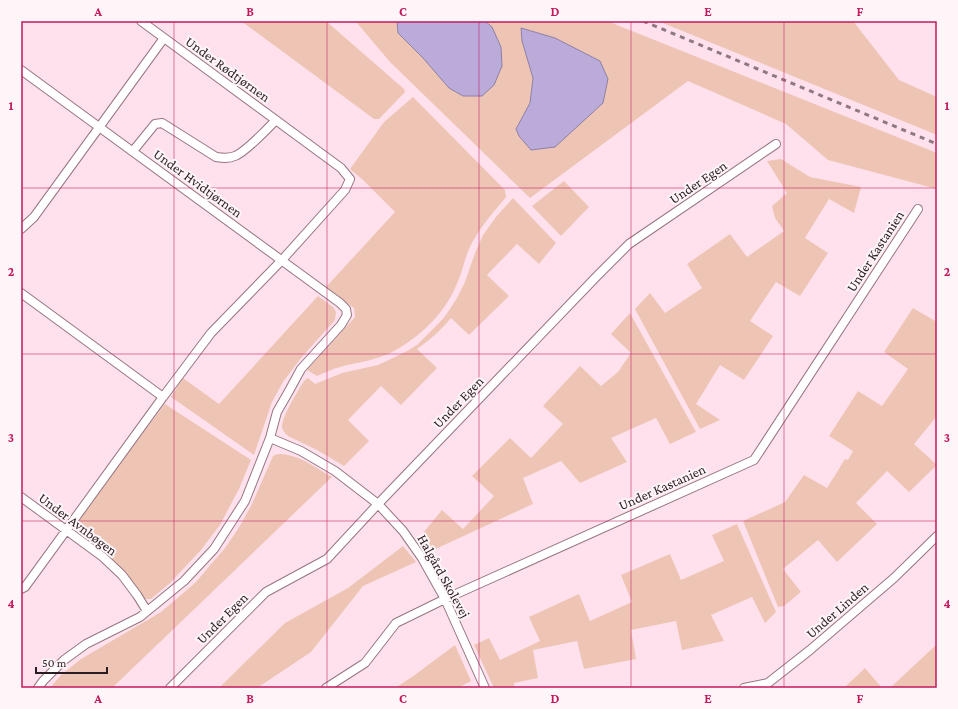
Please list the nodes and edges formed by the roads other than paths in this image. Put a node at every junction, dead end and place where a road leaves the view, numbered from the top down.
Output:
1 (141, 21) edge
2 (164, 38) junction
3 (21, 70) edge
4 (276, 120) junction
5 (99, 127) junction
6 (776, 144) dead end
7 (133, 151) junction
8 (918, 209) dead end
9 (21, 229) edge
10 (282, 260) junction
11 (21, 293) edge
12 (163, 397) junction
13 (270, 438) junction
14 (21, 497) edge
15 (378, 504) junction
16 (66, 530) junction
17 (937, 536) edge
18 (21, 589) edge
19 (445, 599) junction
20 (148, 611) junction
21 (38, 688) edge
22 (170, 688) edge
23 (326, 688) edge
24 (485, 688) edge
25 (744, 688) edge

1 - 2 street, Under Rødtjørnen
2 - 4 street, Under Rødtjørnen
2 - 5 street, Under Rødtjørnen
3 - 5 street, Under Hvidtjørnen
4 - 7 street, Under Rødtjørnen
4 - 10 street, Under Rødtjørnen
5 - 7 street, Under Hvidtjørnen
5 - 9 street
6 - 15 street, Under Egen
7 - 10 street, Under Hvidtjørnen
8 - 19 street, Under Kastanien
10 - 12 street
10 - 13 street, Under Hvidtjørnen
11 - 12 street
12 - 16 street
13 - 15 street, Halgård Skolevej
13 - 20 street
14 - 16 street, Under Avnbøgen
15 - 19 street, Halgård Skolevej
15 - 22 street, Under Egen
16 - 18 street
16 - 20 street, Under Avnbøgen
17 - 25 street, Under Linden
19 - 23 street, Under Kastanien
19 - 24 street, Halgård Skolevej
20 - 21 street

